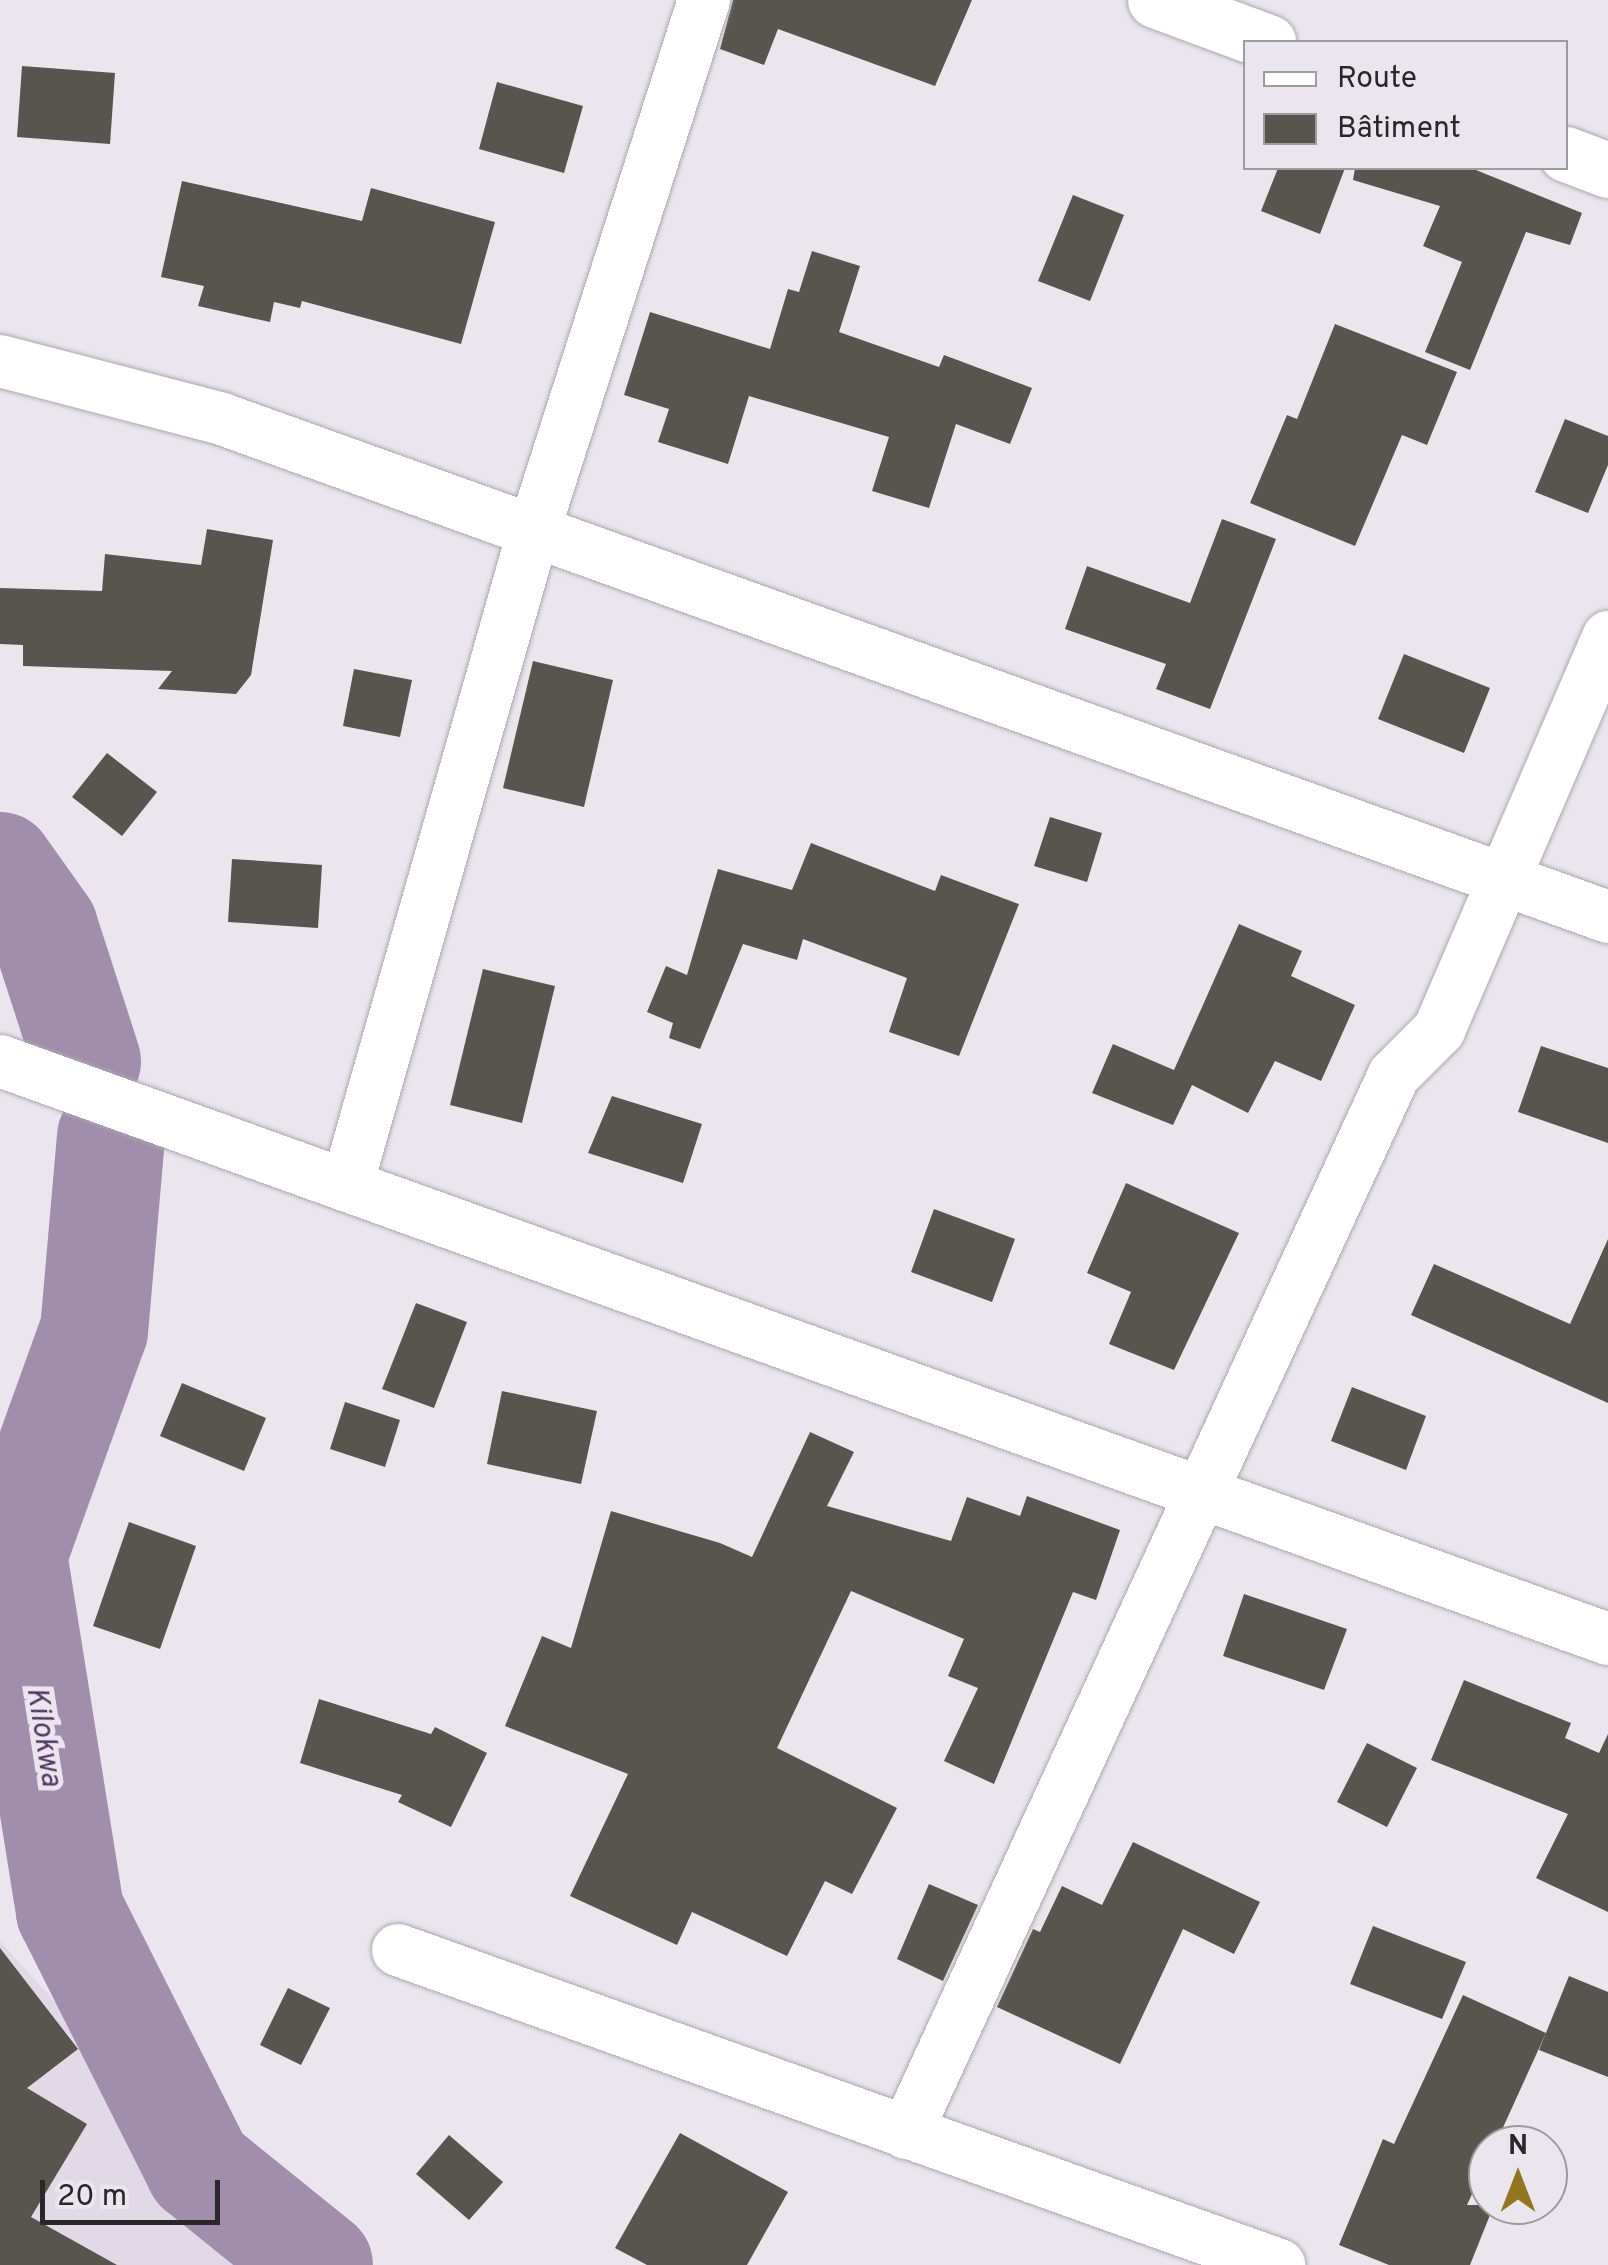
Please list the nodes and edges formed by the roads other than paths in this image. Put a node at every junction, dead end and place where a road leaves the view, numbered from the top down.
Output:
1 (704, 0) edge
2 (1155, 0) edge
3 (1263, 40) edge
4 (1568, 155) edge
5 (1608, 170) edge
6 (0, 361) edge
7 (534, 530) junction
8 (1608, 636) edge
9 (1504, 877) junction
10 (1608, 918) edge
11 (0, 1061) edge
12 (347, 1185) junction
13 (1200, 1490) junction
14 (1608, 1639) edge
15 (398, 1950) dead end
16 (906, 2133) junction
17 (1279, 2265) edge

1 - 7 street
2 - 3 street
4 - 5 street
6 - 7 street
7 - 9 street
7 - 12 street
8 - 9 street
9 - 10 street
9 - 13 street
11 - 12 street
12 - 13 street
13 - 14 street
13 - 16 street
15 - 16 street
16 - 17 street

